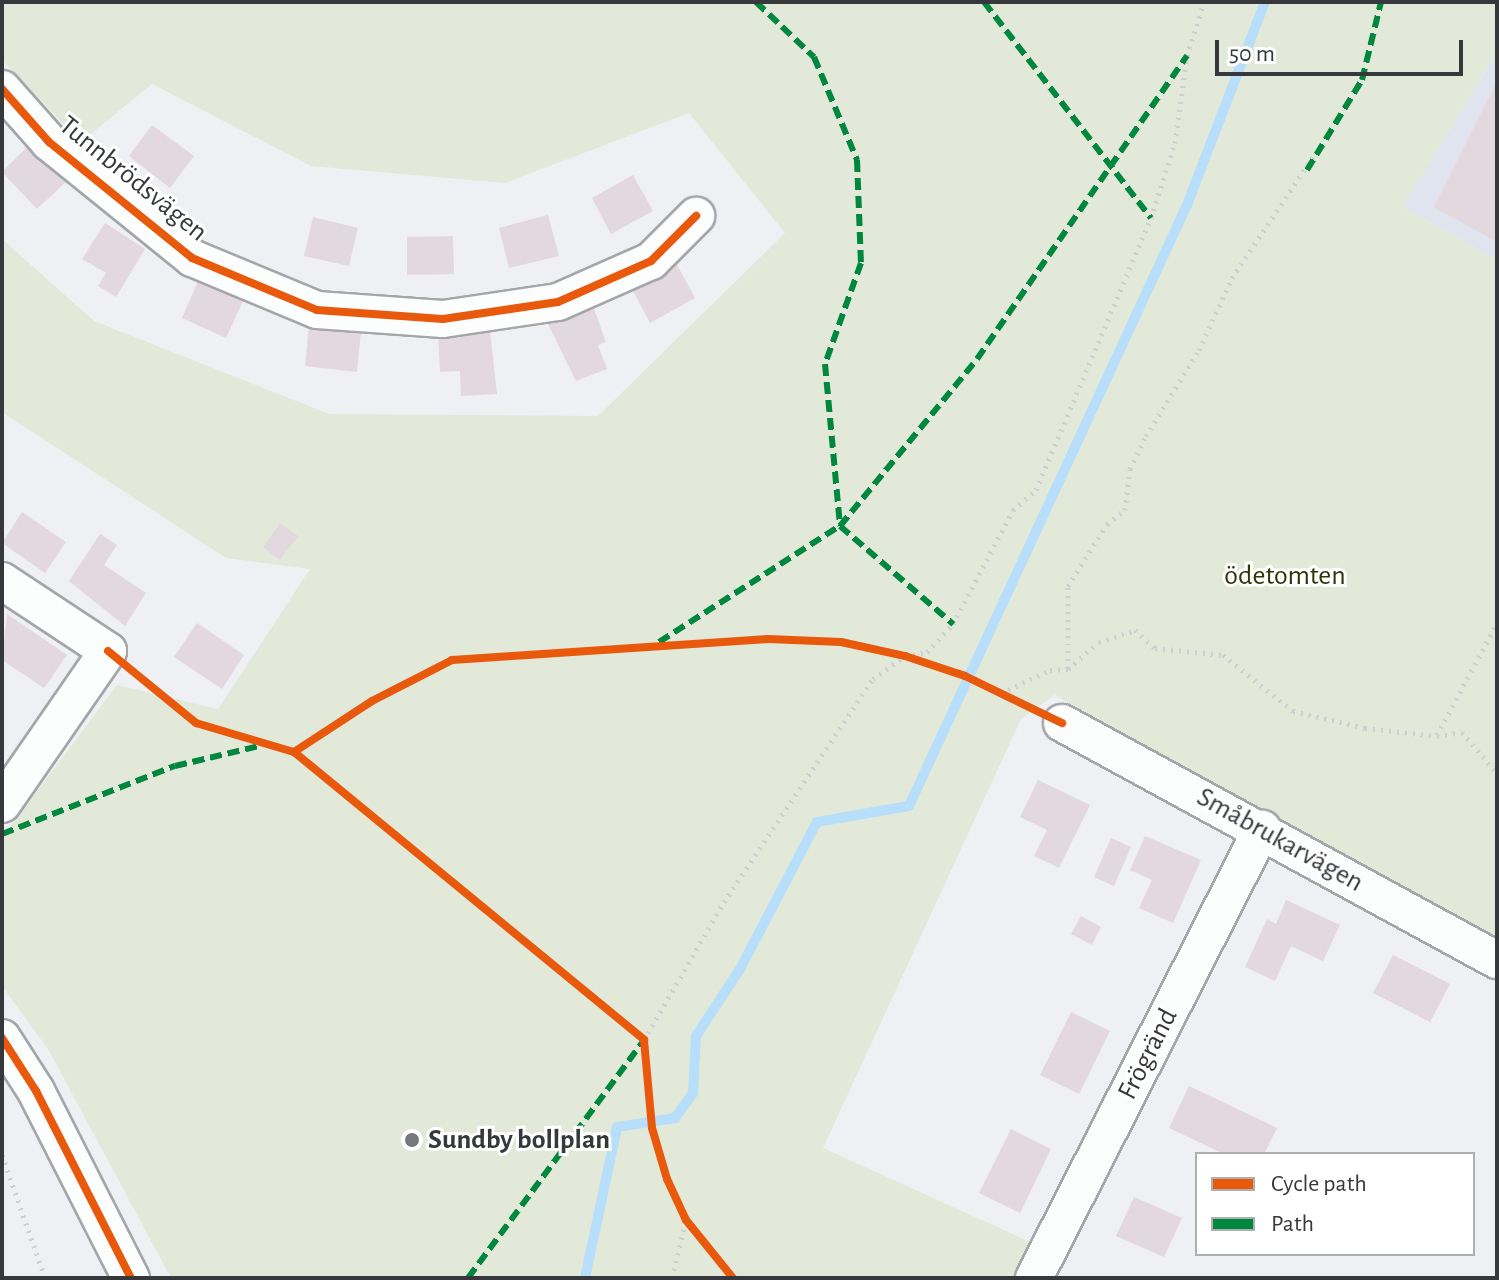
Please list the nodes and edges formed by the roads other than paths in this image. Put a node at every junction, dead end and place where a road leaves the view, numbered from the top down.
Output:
1 (2, 89) edge
2 (696, 216) dead end
3 (2, 581) edge
4 (1062, 723) dead end
5 (2, 804) edge
6 (1262, 829) junction
7 (1497, 960) edge
8 (2, 1038) edge
9 (131, 1278) edge
10 (1034, 1278) edge

1 - 2 street, Tunnbrödsvägen
3 - 5 street
4 - 6 street, Småbrukarvägen
6 - 7 street, Småbrukarvägen
6 - 10 street, Frögränd
8 - 9 street

